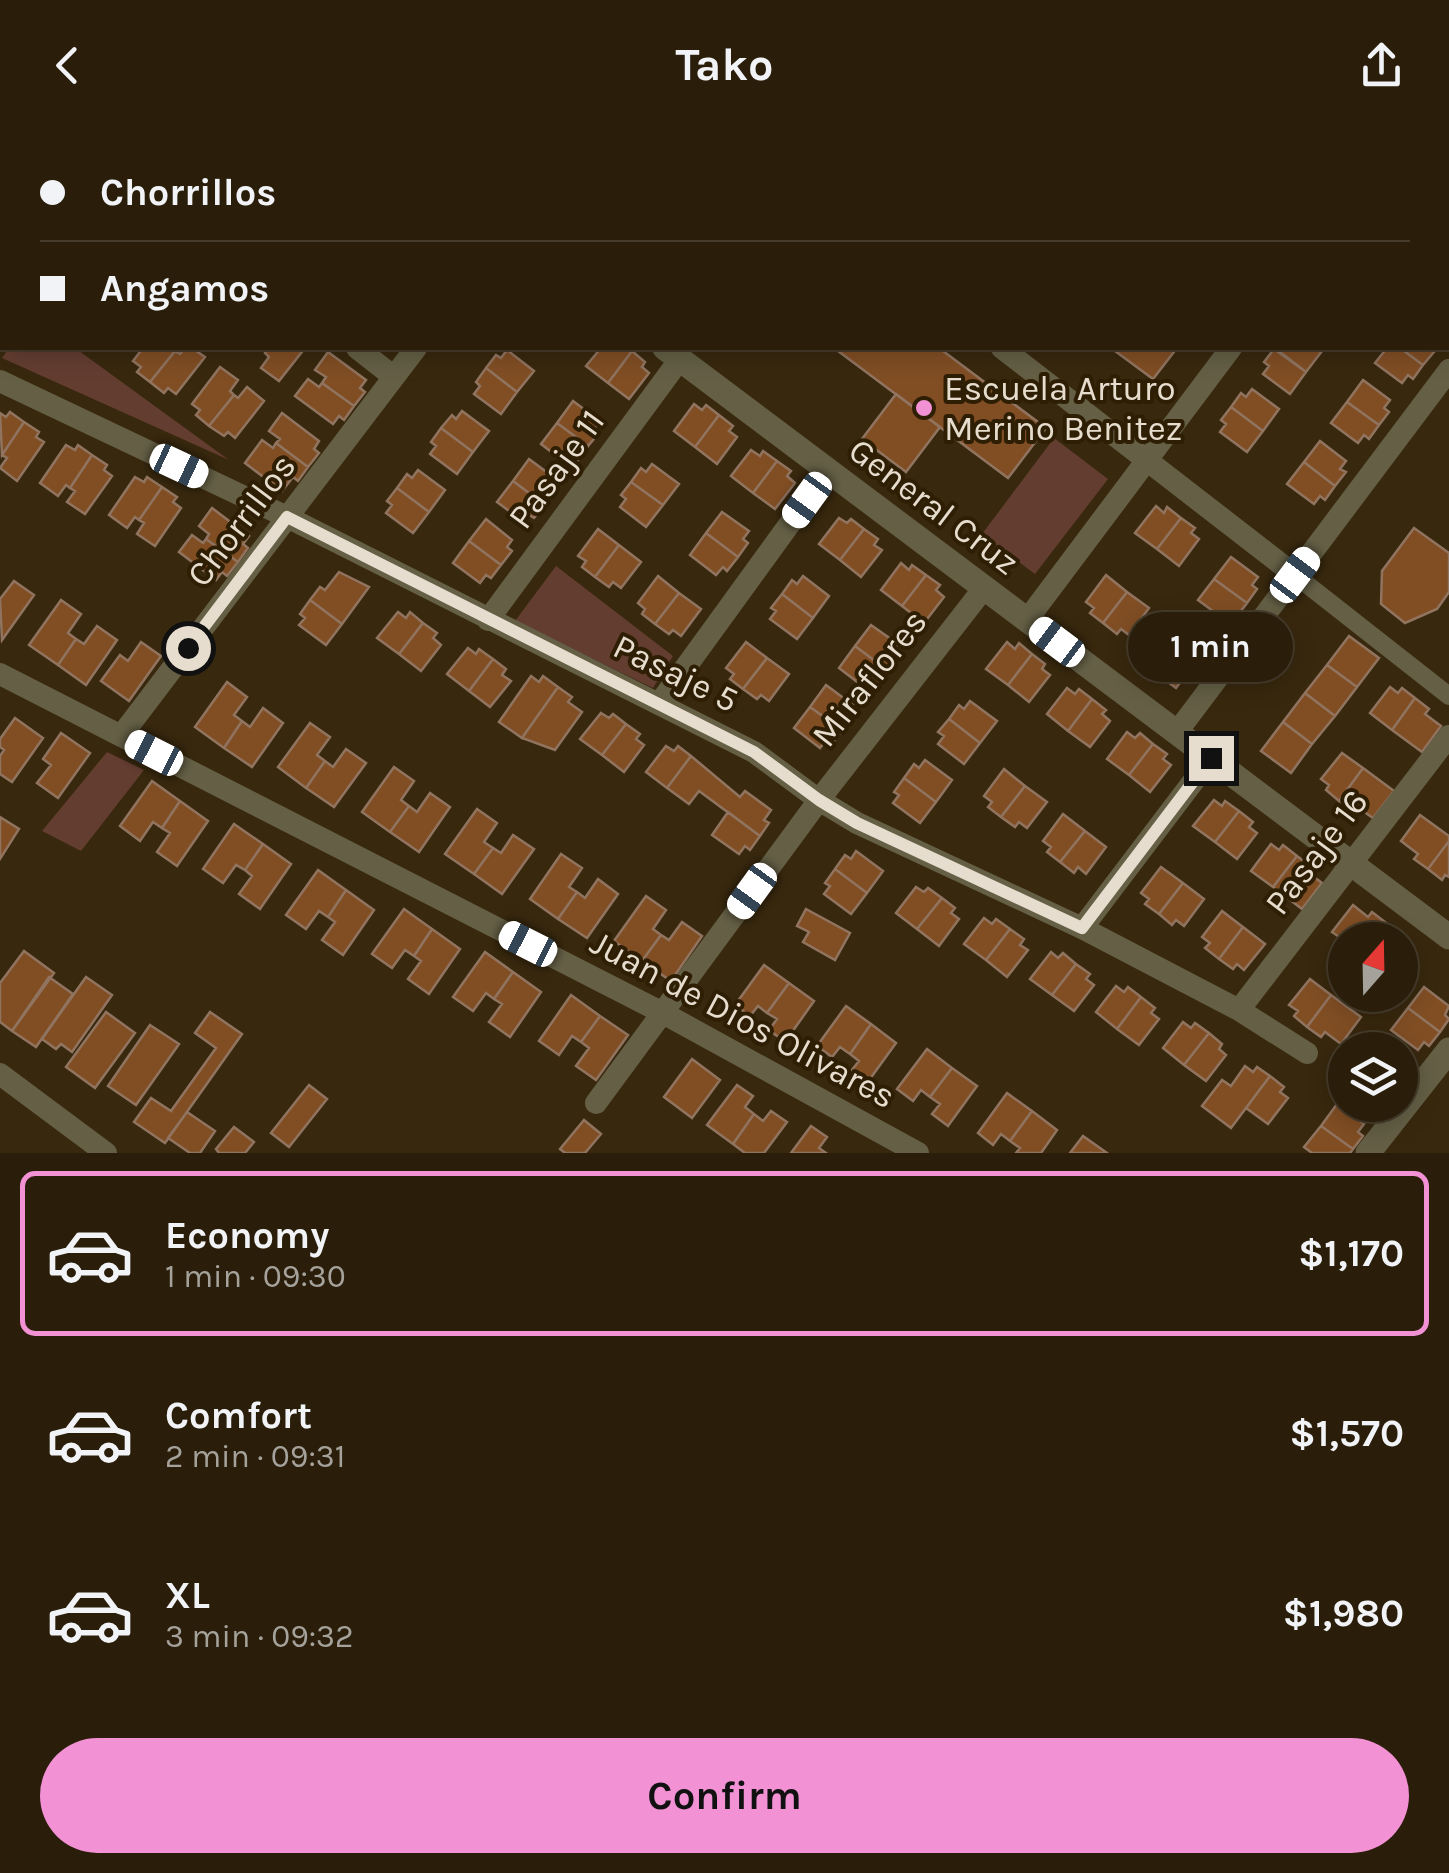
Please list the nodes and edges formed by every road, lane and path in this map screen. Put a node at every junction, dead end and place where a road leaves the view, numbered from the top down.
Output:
1 (359, 350) edge
2 (414, 350) edge
3 (1005, 350) edge
4 (1230, 350) edge
5 (678, 351) edge
6 (1449, 370) edge
7 (394, 377) junction
8 (0, 381) edge
9 (1146, 460) junction
10 (828, 471) junction
11 (287, 517) junction
12 (1295, 575) junction
13 (984, 588) junction
14 (488, 620) junction
15 (1027, 620) junction
16 (0, 674) edge
17 (1449, 696) edge
18 (660, 704) junction
19 (1177, 732) junction
20 (120, 736) junction
21 (1449, 736) edge
22 (1211, 758) junction
23 (819, 800) junction
24 (1351, 863) junction
25 (1082, 928) junction
26 (1449, 937) edge
27 (1239, 1010) junction
28 (663, 1012) junction
29 (1449, 1050) edge
30 (1307, 1053) dead end
31 (0, 1074) edge
32 (596, 1103) dead end
33 (106, 1153) edge
34 (918, 1153) edge
35 (1368, 1153) edge

1 - 7 street
2 - 7 street, Chorrillos
3 - 9 street
4 - 9 street
5 - 10 street, General Cruz
5 - 14 street, Pasaje 11
6 - 12 street
7 - 11 street, Chorrillos
8 - 11 street, Pasaje 5
9 - 12 street
9 - 15 street
10 - 13 street, General Cruz
10 - 18 street
11 - 14 street, Pasaje 5
11 - 20 street, Chorrillos
12 - 17 street
12 - 19 street
13 - 15 street, General Cruz
13 - 23 street, Miraflores
14 - 18 street, Pasaje 5
15 - 19 street, General Cruz
16 - 20 street, Juan de Dios Olivares
18 - 23 street, Pasaje 5
19 - 22 street, General Cruz
20 - 28 street, Juan de Dios Olivares
21 - 24 street, Pasaje 16
22 - 24 street, General Cruz
22 - 25 street
23 - 25 street, Pasaje 5
23 - 28 street, Miraflores
24 - 26 street, General Cruz
24 - 27 street, Pasaje 16
25 - 27 street, Pasaje 5
27 - 30 street, Pasaje 5
28 - 32 street, Miraflores
28 - 34 street, Juan de Dios Olivares
29 - 35 street
31 - 33 street

